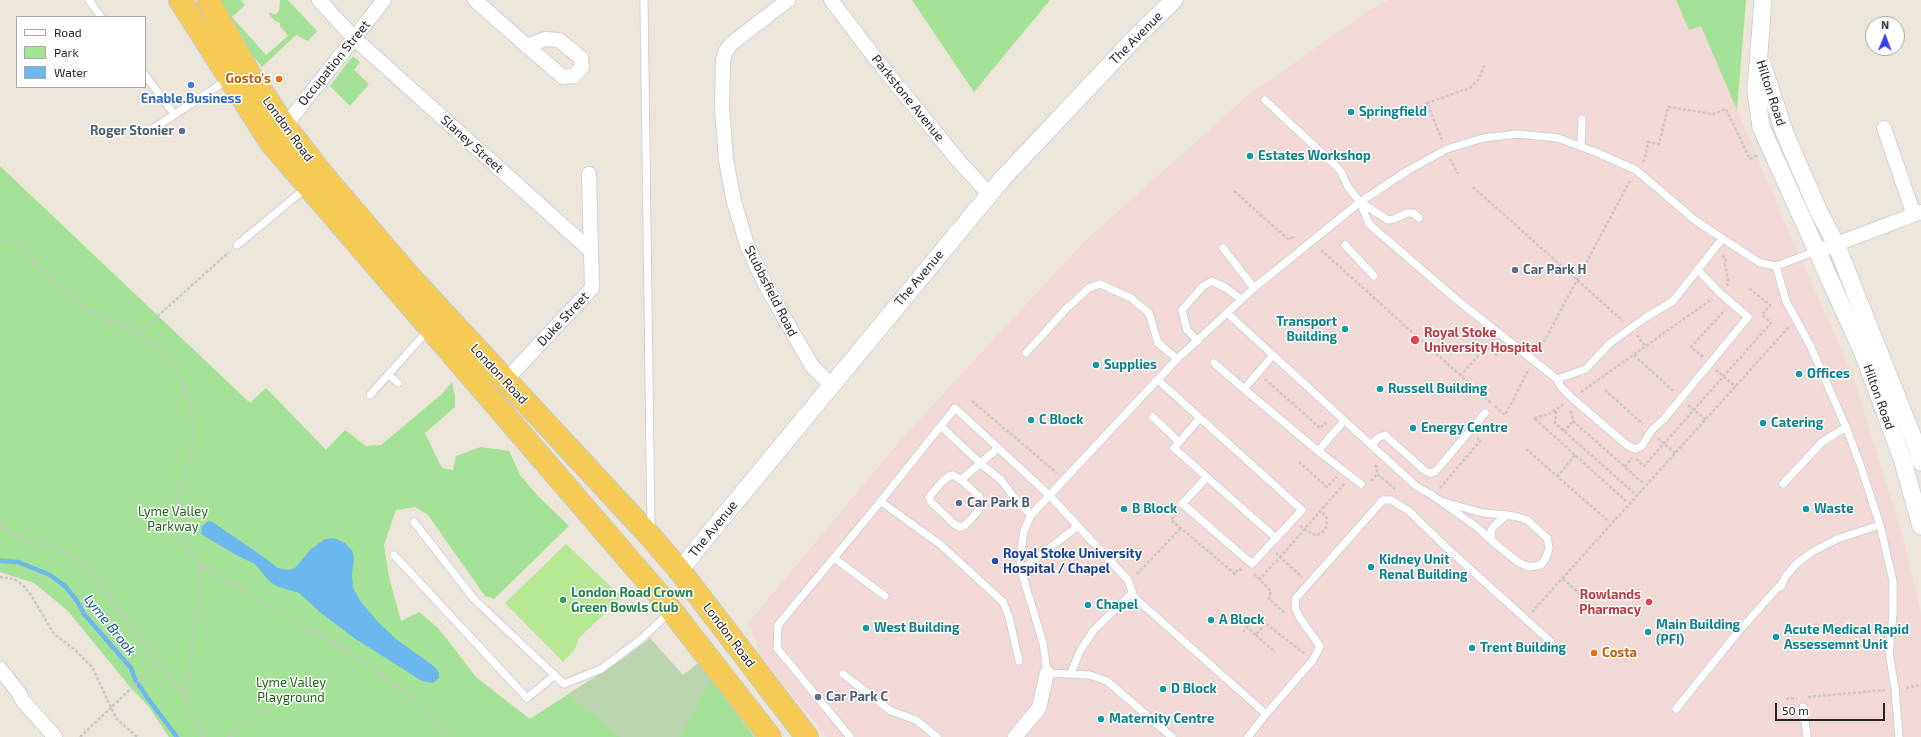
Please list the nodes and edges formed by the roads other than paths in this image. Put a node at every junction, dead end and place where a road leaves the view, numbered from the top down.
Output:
1 (89, 0) edge
2 (180, 0) edge
3 (208, 0) edge
4 (319, 0) edge
5 (384, 0) edge
6 (475, 0) edge
7 (644, 0) edge
8 (788, 0) edge
9 (831, 0) edge
10 (1174, 0) edge
11 (1763, 0) edge
12 (100, 16) edge
13 (354, 38) junction
14 (527, 46) dead end
15 (1759, 54) junction
16 (146, 76) edge
17 (229, 78) junction
18 (1265, 100) dead end
19 (174, 114) junction
20 (1582, 119) dead end
21 (285, 126) junction
22 (1884, 128) dead end
23 (151, 130) dead end
24 (1580, 146) junction
25 (589, 174) dead end
26 (316, 180) junction
27 (989, 194) junction
28 (1360, 202) junction
29 (1918, 213) edge
30 (1419, 218) dead end
31 (1722, 239) junction
32 (1836, 244) junction
33 (237, 245) road end
34 (1345, 245) dead end
35 (1223, 248) dead end
36 (591, 251) junction
37 (1818, 251) junction
38 (1776, 266) junction
39 (1697, 269) junction
40 (1374, 276) dead end
41 (1254, 288) junction
42 (1242, 299) junction
43 (1227, 313) junction
44 (430, 328) junction
45 (1198, 341) junction
46 (1026, 353) dead end
47 (1273, 355) junction
48 (1177, 359) junction
49 (1214, 363) dead end
50 (389, 374) junction
51 (1557, 379) junction
52 (1158, 380) junction
53 (505, 381) junction
54 (398, 383) dead end
55 (831, 385) junction
56 (1244, 389) junction
57 (370, 394) dead end
58 (1485, 413) dead end
59 (1153, 417) dead end
60 (1200, 418) junction
61 (1344, 421) junction
62 (941, 426) junction
63 (1846, 427) junction
64 (1179, 442) junction
65 (1371, 445) junction
66 (998, 448) junction
67 (1318, 451) junction
68 (1921, 462) edge
69 (981, 464) junction
70 (1207, 477) junction
71 (961, 480) junction
72 (1361, 484) dead end
73 (1783, 484) dead end
74 (1050, 495) junction
75 (1438, 500) junction
76 (880, 501) junction
77 (1031, 515) junction
78 (1507, 515) junction
79 (414, 522) dead end
80 (1880, 525) junction
81 (1078, 526) junction
82 (1921, 526) edge
83 (651, 537) junction
84 (1276, 538) junction
85 (1492, 541) junction
86 (394, 555) dead end
87 (834, 558) junction
88 (1021, 570) junction
89 (680, 571) junction
90 (657, 592) junction
91 (1132, 592) junction
92 (885, 596) dead end
93 (672, 610) junction
94 (1550, 641) dead end
95 (1019, 661) dead end
96 (0, 669) edge
97 (1047, 673) junction
98 (1071, 673) junction
99 (843, 674) dead end
100 (555, 675) junction
101 (1803, 707) dead end
102 (1676, 709) dead end
103 (1266, 714) junction
104 (55, 737) edge
105 (770, 737) edge
106 (807, 737) edge
107 (850, 737) edge
108 (937, 737) edge
109 (1015, 737) edge
110 (1172, 737) edge
111 (1248, 737) edge
112 (1807, 737) edge
113 (1899, 737) edge

1 - 12 lane
2 - 17 highway, London Road
3 - 21 highway, London Road
4 - 13 street, Slaney Street
5 - 13 street, Occupation Street
6 - 14 street
7 - 83 lane
8 - 55 street, Stubbsfield Road
9 - 27 street, Parkstone Avenue
10 - 27 street, The Avenue
11 - 15 street
13 - 21 street, Occupation Street
13 - 36 street, Slaney Street
15 - 32 street, Hilton Road
15 - 37 street, Hilton Road
16 - 19 lane
17 - 19 lane
17 - 26 highway, London Road
18 - 28 lane
19 - 23 lane
20 - 24 lane
21 - 26 highway, London Road
22 - 29 street
24 - 28 lane
24 - 31 lane
25 - 36 street, Duke Street
26 - 33 lane
26 - 44 highway, London Road
26 - 53 highway, London Road
27 - 55 street, The Avenue
28 - 30 lane
28 - 41 lane
28 - 51 lane
29 - 32 street
31 - 38 lane
31 - 39 lane
32 - 37 street
32 - 68 street, Hilton Road
34 - 40 lane
35 - 41 lane
36 - 53 street, Duke Street
37 - 38 lane
37 - 82 street, Hilton Road
38 - 63 lane
39 - 51 lane
39 - 51 lane
41 - 42 lane
42 - 43 lane
42 - 45 lane
43 - 45 lane
43 - 47 lane
44 - 50 lane
44 - 90 highway, London Road
45 - 48 lane
46 - 48 lane
47 - 56 lane
47 - 61 lane
48 - 52 lane
49 - 56 lane
50 - 54 lane
50 - 57 lane
52 - 60 lane
52 - 74 lane
53 - 83 highway, London Road
55 - 89 street, The Avenue
56 - 67 lane
58 - 65 lane
59 - 64 lane
60 - 64 lane
60 - 84 lane
61 - 65 lane
61 - 67 lane
62 - 66 lane
62 - 69 lane
62 - 76 lane
63 - 73 lane
63 - 80 lane
64 - 70 lane
65 - 75 lane
66 - 69 lane
66 - 74 lane
67 - 72 lane
69 - 71 lane
69 - 77 lane
70 - 84 lane
70 - 84 lane
71 - 71 lane
74 - 77 lane
74 - 81 lane
75 - 78 lane
75 - 85 lane
76 - 87 lane
76 - 95 lane
77 - 88 lane
78 - 85 lane
78 - 85 lane
79 - 100 lane
80 - 102 lane
80 - 113 lane
81 - 88 lane
81 - 91 lane
83 - 89 highway, London Road
86 - 100 lane
87 - 92 lane
87 - 107 lane
88 - 97 lane
89 - 90 highway
89 - 106 highway, London Road
90 - 93 highway, London Road
91 - 98 lane
91 - 103 lane
93 - 100 lane
93 - 105 highway, London Road
94 - 103 lane
96 - 104 street
97 - 98 lane
97 - 109 street
98 - 110 lane
99 - 108 lane
101 - 112 lane
103 - 111 lane

